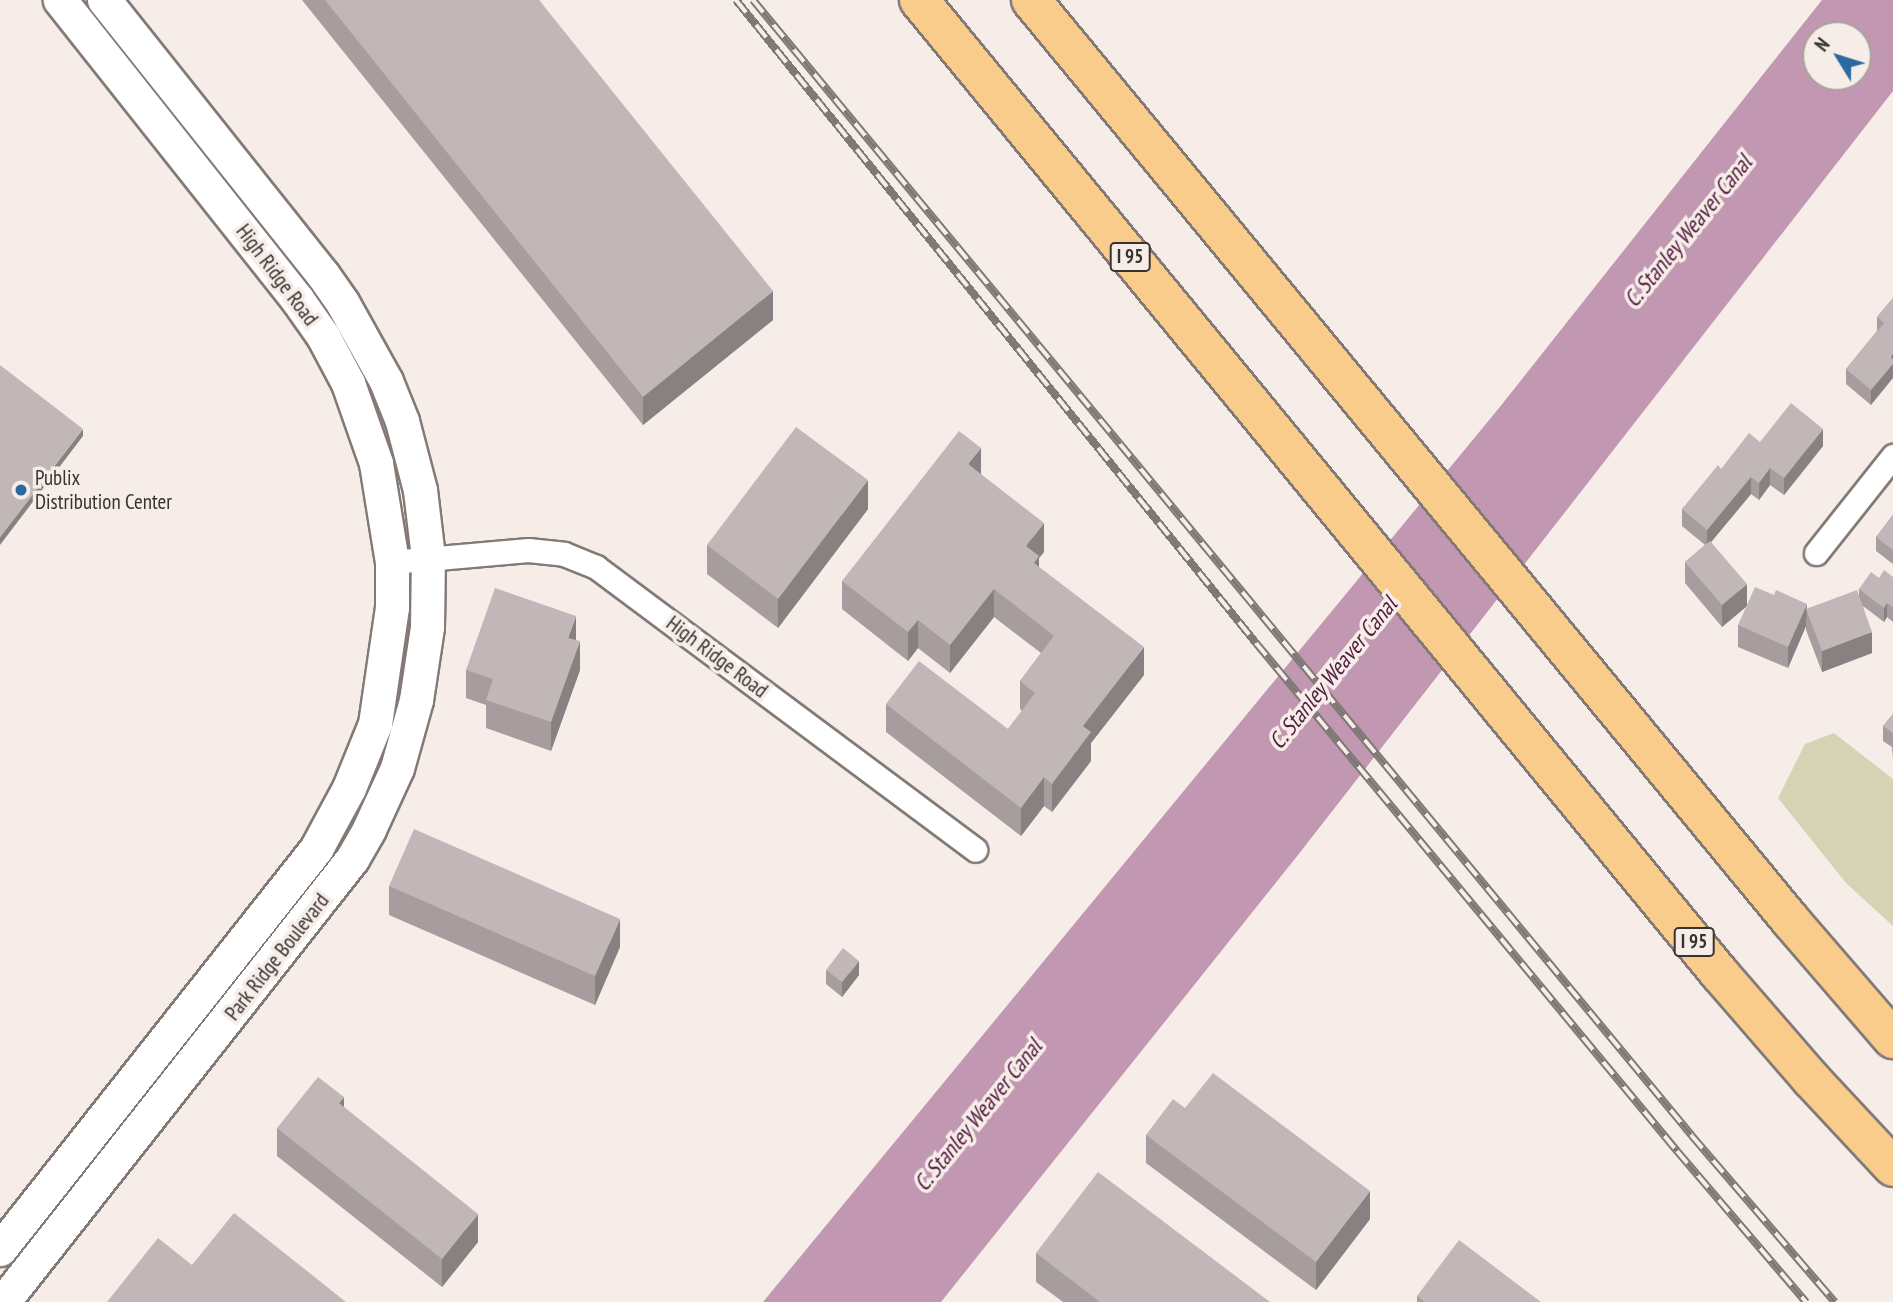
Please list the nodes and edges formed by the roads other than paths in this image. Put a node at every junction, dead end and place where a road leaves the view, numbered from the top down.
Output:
1 (60, 0) edge
2 (104, 0) edge
3 (919, 0) edge
4 (1031, 0) edge
5 (359, 330) junction
6 (329, 347) junction
7 (1893, 456) edge
8 (1816, 553) dead end
9 (428, 556) junction
10 (392, 562) junction
11 (975, 849) dead end
12 (294, 878) junction
13 (322, 900) junction
14 (1893, 1039) edge
15 (1893, 1167) edge
16 (0, 1249) edge
17 (3, 1302) edge

1 - 6 street, High Ridge Road
2 - 5 street, High Ridge Road
3 - 15 highway, I 95
4 - 14 highway
5 - 6 street
5 - 9 street, High Ridge Road
6 - 10 street, High Ridge Road
7 - 8 street
9 - 10 street, High Ridge Road
9 - 11 street, High Ridge Road
9 - 13 street, Park Ridge Boulevard
10 - 12 street, Park Ridge Boulevard
12 - 13 street
12 - 16 street, Park Ridge Boulevard
13 - 17 street, Park Ridge Boulevard

